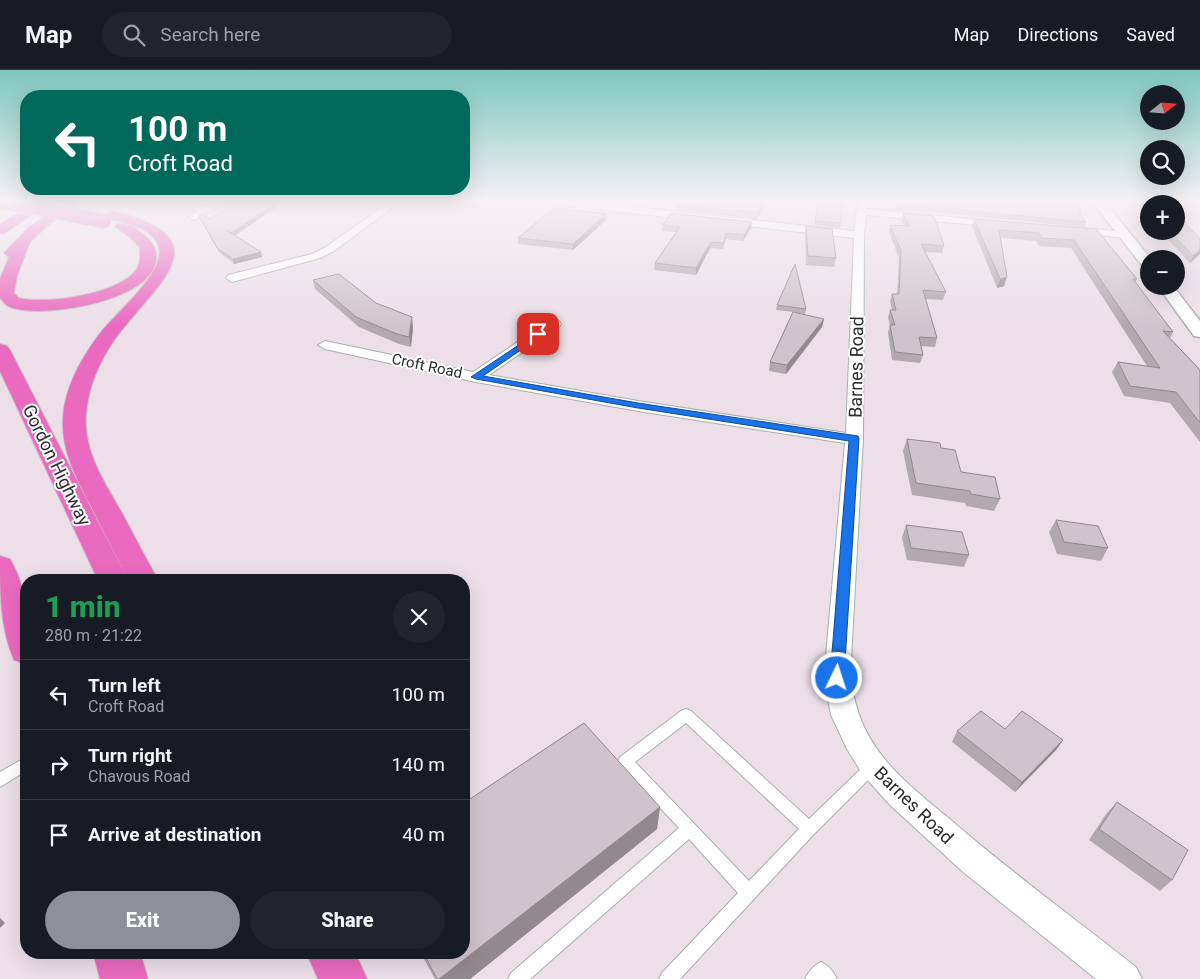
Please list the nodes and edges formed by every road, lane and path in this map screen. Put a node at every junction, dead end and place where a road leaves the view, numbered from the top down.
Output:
1 (21, 242) edge
2 (22, 242) edge
3 (143, 242) edge
4 (163, 242) edge
5 (339, 242) edge
6 (859, 242) edge
7 (1131, 242) edge
8 (1140, 254) edge
9 (0, 268) edge
10 (232, 278) dead end
11 (1172, 295) edge
12 (554, 324) dead end
13 (1200, 332) edge
14 (325, 345) dead end
15 (0, 350) edge
16 (476, 377) junction
17 (854, 438) junction
18 (0, 566) edge
19 (111, 574) edge
20 (140, 574) edge
21 (20, 631) edge
22 (873, 766) junction
23 (20, 767) edge
24 (0, 780) edge
25 (690, 829) junction
26 (809, 829) junction
27 (749, 893) junction
28 (118, 959) edge
29 (333, 959) edge
30 (124, 979) edge
31 (343, 979) edge
32 (517, 979) edge
33 (668, 979) edge
34 (814, 979) edge
35 (828, 979) edge
36 (1124, 979) edge

1 - 9 highway
2 - 3 highway
4 - 20 highway
5 - 10 street
6 - 17 street, Barnes Road
7 - 8 street
11 - 13 street
12 - 16 street
14 - 16 street, Croft Road
15 - 19 highway, Gordon Highway
16 - 17 street, Croft Road
17 - 22 street, Barnes Road
18 - 21 highway
22 - 26 lane
22 - 36 street, Barnes Road
23 - 24 lane
25 - 26 lane
25 - 27 lane
25 - 32 lane
26 - 27 lane
27 - 33 lane
28 - 30 highway
29 - 31 highway
34 - 35 lane

